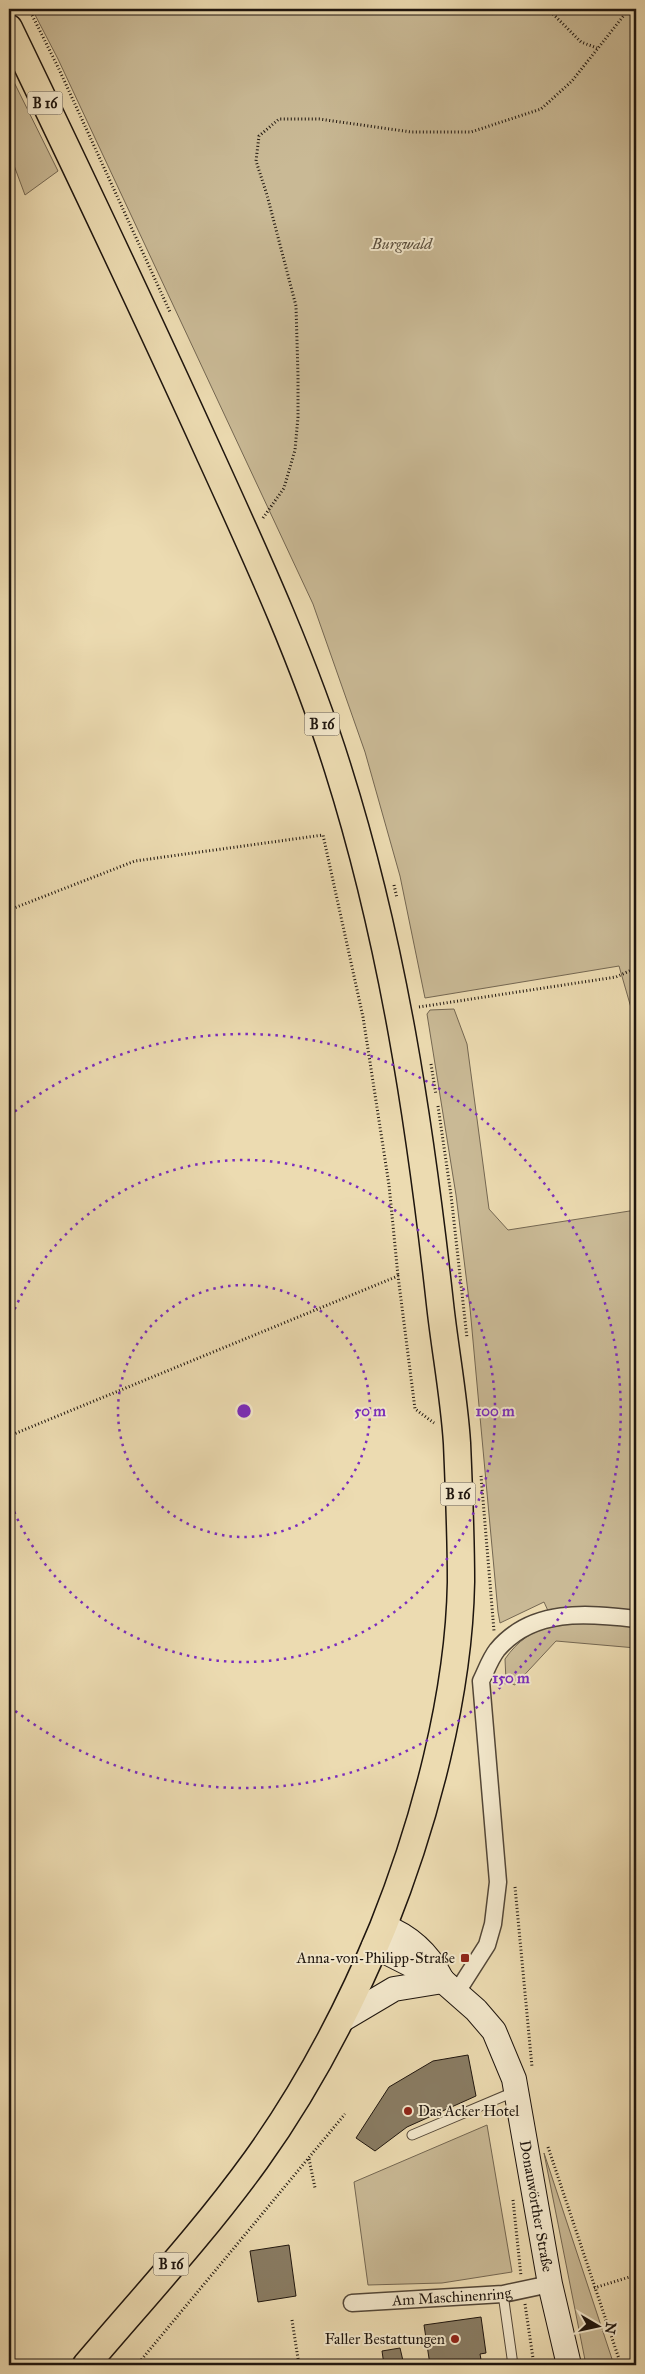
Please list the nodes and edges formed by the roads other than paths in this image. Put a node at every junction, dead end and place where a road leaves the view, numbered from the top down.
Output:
1 (9, 28) edge
2 (636, 1618) edge
3 (379, 1936) junction
4 (450, 1987) junction
5 (340, 2021) junction
6 (524, 2084) junction
7 (412, 2135) dead end
8 (550, 2284) junction
9 (503, 2294) junction
10 (352, 2303) dead end
11 (86, 2365) edge
12 (513, 2365) edge
13 (568, 2365) edge

1 - 3 main road, B 16
2 - 4 street
3 - 4 main road, Donauwörther Straße
3 - 5 main road, B 16
4 - 5 main road
4 - 6 main road, Donauwörther Straße
5 - 11 main road, B 16
6 - 7 lane
6 - 8 main road, Donauwörther Straße
8 - 9 street, Am Maschinenring
8 - 13 main road, Donauwörther Straße
9 - 10 street, Am Maschinenring
9 - 12 lane

